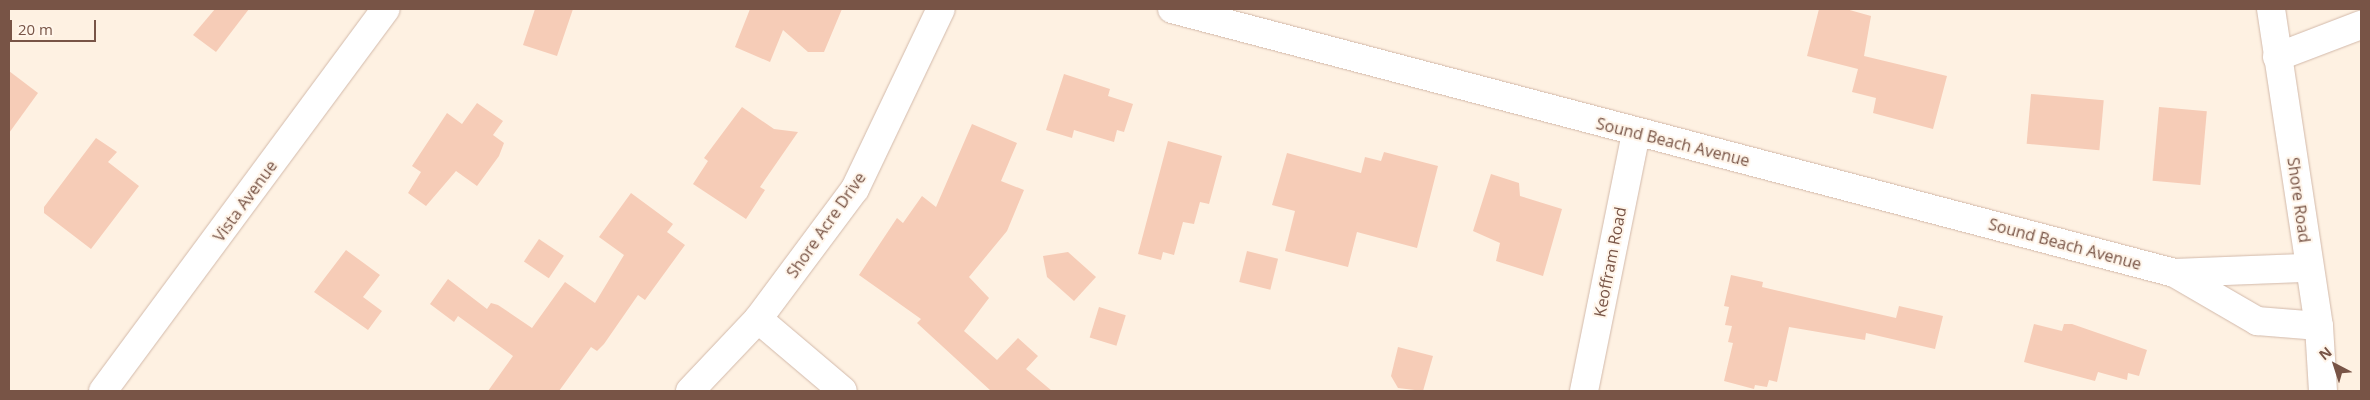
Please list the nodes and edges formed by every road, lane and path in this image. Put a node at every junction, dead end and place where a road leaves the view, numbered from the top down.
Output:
1 (386, 9) edge
2 (941, 9) edge
3 (1172, 9) edge
4 (2271, 9) edge
5 (2361, 25) edge
6 (2277, 56) junction
7 (1636, 132) junction
8 (2308, 268) junction
9 (2175, 273) junction
10 (758, 319) junction
11 (2319, 326) junction
12 (103, 391) edge
13 (690, 391) edge
14 (843, 391) edge
15 (1584, 391) edge
16 (2324, 391) edge

1 - 12 street, Vista Avenue
2 - 10 street, Shore Acre Drive
3 - 7 street, Sound Beach Avenue
4 - 6 street, Shore Road
5 - 6 street
6 - 8 street, Shore Road
7 - 9 street, Sound Beach Avenue
7 - 15 street, Keoffram Road
8 - 9 street, Sound Beach Avenue
8 - 11 street, Shore Road
9 - 11 street, Sound Beach Avenue
10 - 13 street, Shore Acre Drive
10 - 14 street
11 - 16 street, Shore Road

